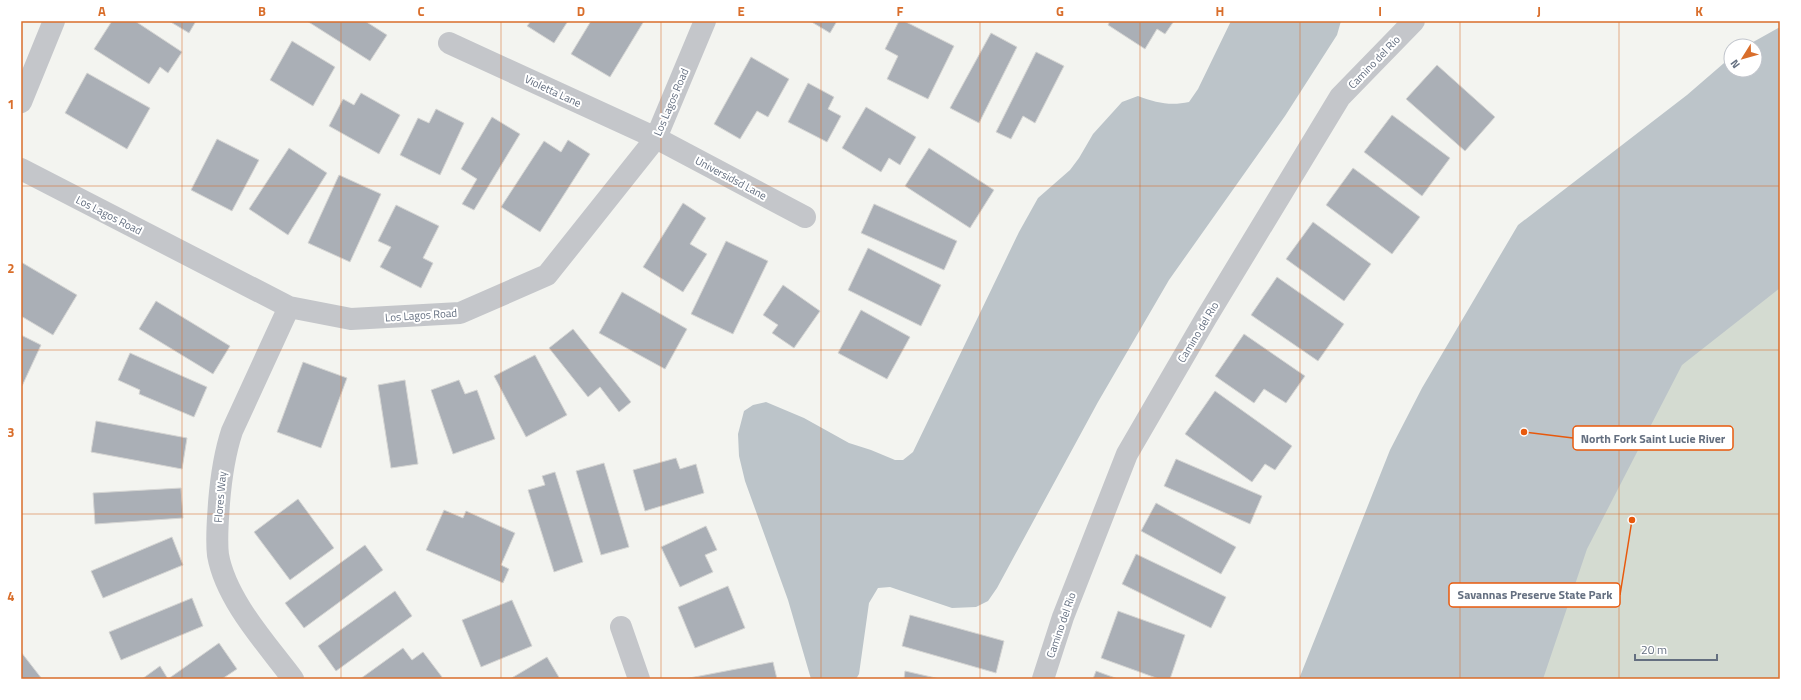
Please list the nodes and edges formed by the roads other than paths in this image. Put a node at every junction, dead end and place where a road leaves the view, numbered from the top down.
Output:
1 (54, 21) edge
2 (705, 21) edge
3 (1414, 21) edge
4 (449, 43) dead end
5 (21, 102) edge
6 (656, 138) junction
7 (21, 169) edge
8 (805, 217) dead end
9 (289, 308) junction
10 (621, 627) dead end
11 (293, 679) edge
12 (639, 679) edge
13 (1043, 679) edge

1 - 5 street
2 - 6 street, Los Lagos Road
3 - 13 street, Camino del Rio
4 - 6 street, Violetta Lane
6 - 8 street, Universidsd Lane
6 - 9 street, Los Lagos Road
7 - 9 street, Los Lagos Road
9 - 11 street, Flores Way
10 - 12 street

